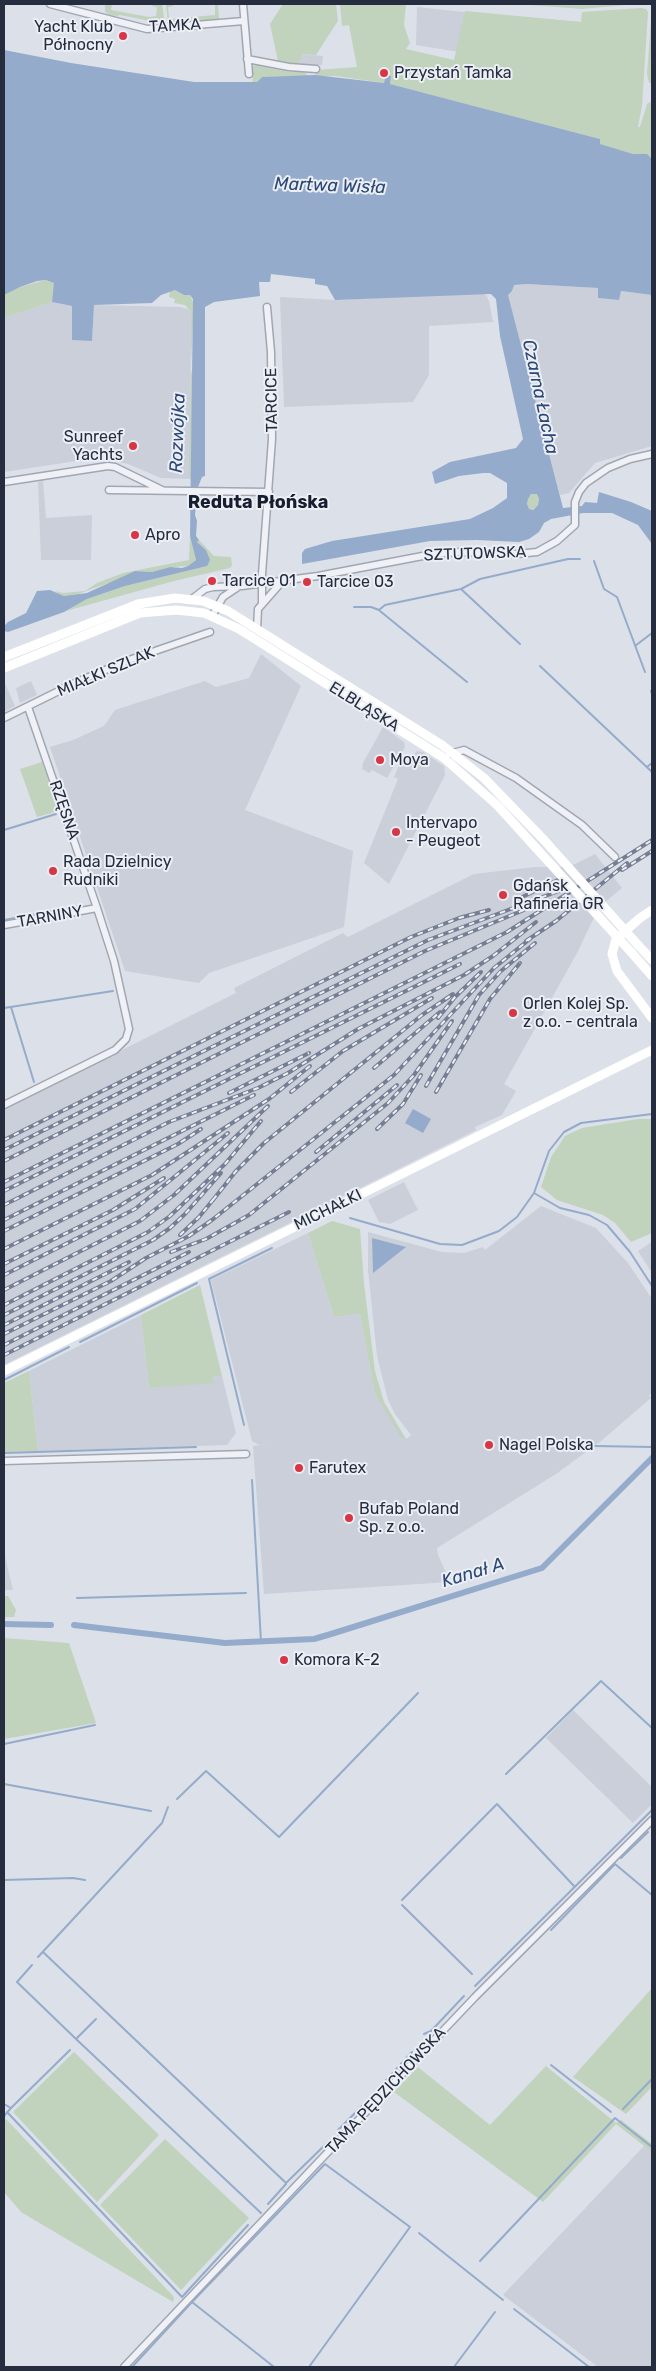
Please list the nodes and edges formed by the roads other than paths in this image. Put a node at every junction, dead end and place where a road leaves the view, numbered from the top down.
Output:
1 (50, 4) edge
2 (243, 4) edge
3 (244, 21) junction
4 (247, 59) junction
5 (316, 69) dead end
6 (249, 74) dead end
7 (267, 308) dead end
8 (652, 454) edge
9 (4, 482) edge
10 (108, 490) dead end
11 (162, 490) junction
12 (269, 492) junction
13 (280, 581) junction
14 (261, 583) junction
15 (242, 586) junction
16 (192, 599) junction
17 (262, 603) junction
18 (218, 606) junction
19 (212, 616) junction
20 (257, 628) junction
21 (210, 632) dead end
22 (4, 657) edge
23 (4, 668) edge
24 (28, 707) junction
25 (4, 718) edge
26 (452, 752) junction
27 (444, 758) junction
28 (615, 857) dead end
29 (97, 908) junction
30 (652, 910) edge
31 (4, 925) edge
32 (652, 960) edge
33 (652, 976) edge
34 (652, 1018) edge
35 (652, 1050) edge
36 (4, 1105) edge
37 (4, 1371) edge
38 (246, 1454) dead end
39 (4, 1461) edge
40 (652, 1820) edge
41 (124, 2367) edge

1 - 3 street, TAMKA
2 - 3 street
3 - 4 street
4 - 5 street
4 - 6 street
7 - 12 street, TARCICE
8 - 13 street, SZTUTOWSKA
9 - 11 street
10 - 11 street
11 - 12 street
12 - 14 street, TARCICE
13 - 14 street, SZTUTOWSKA
13 - 17 street
14 - 15 street, SZTUTOWSKA
14 - 17 street, TARCICE
15 - 16 street, SZTUTOWSKA
15 - 18 street, SZTUTOWSKA
16 - 18 main road, ELBLĄSKA
16 - 22 main road, ELBLĄSKA
17 - 20 street
18 - 19 street, SZTUTOWSKA
18 - 20 main road, ELBLĄSKA
19 - 23 main road, ELBLĄSKA
19 - 27 main road, ELBLĄSKA
20 - 26 main road, ELBLĄSKA
21 - 24 street, MIAŁKI SZLAK
24 - 25 street, MIAŁKI SZLAK
24 - 29 street, RZĘSNA
26 - 27 street
26 - 28 street, ELBLĄSKA
26 - 32 main road, ELBLĄSKA, bridge
27 - 33 main road, ELBLĄSKA, bridge
29 - 31 street, TARNINY
29 - 36 street, RZĘSNA
30 - 34 main road
35 - 37 main road, MICHAŁKI
38 - 39 street
40 - 41 street, TAMA PĘDZICHOWSKA

